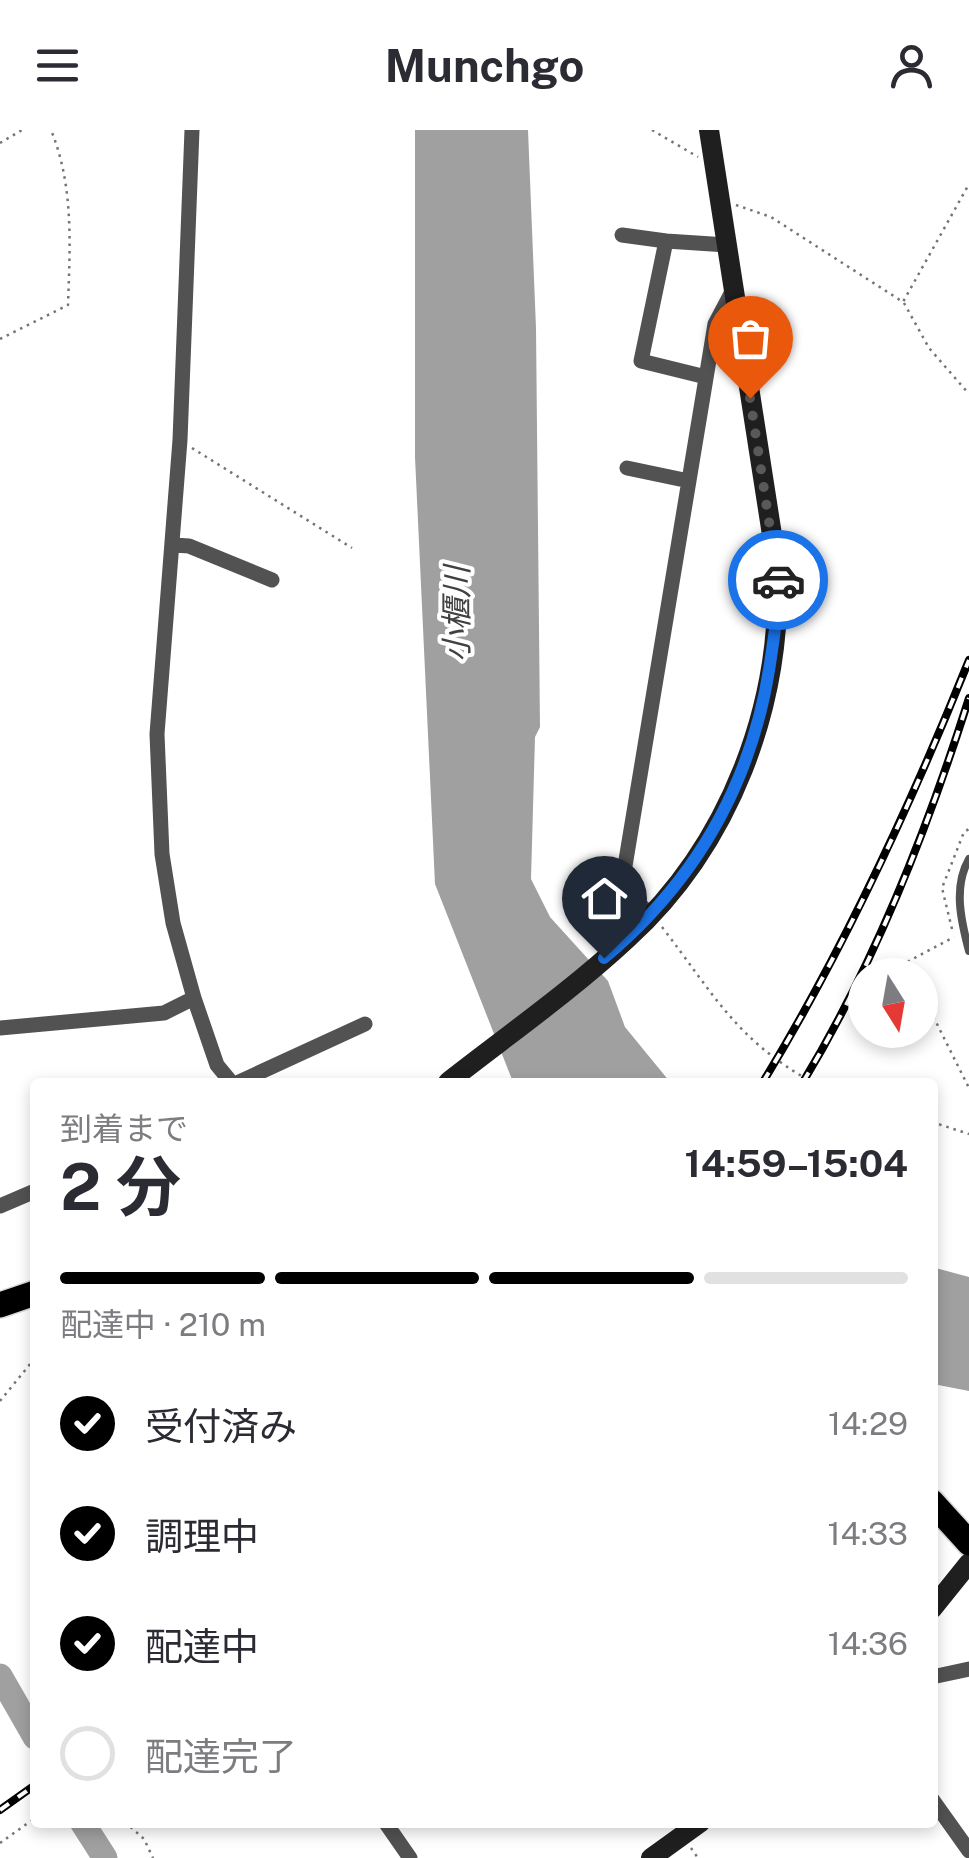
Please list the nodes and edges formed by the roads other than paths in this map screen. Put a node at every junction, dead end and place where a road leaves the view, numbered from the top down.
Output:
1 (192, 130) edge
2 (710, 130) edge
3 (622, 235) dead end
4 (666, 241) junction
5 (727, 245) junction
6 (734, 288) junction
7 (706, 377) junction
8 (628, 468) dead end
9 (689, 481) junction
10 (174, 545) junction
11 (272, 580) dead end
12 (969, 858) edge
13 (651, 916) junction
14 (969, 951) edge
15 (194, 998) junction
16 (365, 1024) dead end
17 (0, 1028) edge
18 (228, 1078) edge
19 (248, 1078) edge
20 (453, 1078) edge
21 (30, 1193) edge
22 (0, 1206) edge
23 (30, 1296) edge
24 (0, 1305) edge
25 (938, 1509) edge
26 (969, 1544) edge
27 (969, 1563) edge
28 (938, 1602) edge
29 (969, 1669) edge
30 (938, 1676) edge
31 (938, 1807) edge
32 (389, 1828) edge
33 (693, 1828) edge
34 (969, 1851) edge
35 (410, 1858) edge
36 (651, 1858) edge

1 - 10 street
2 - 5 main road
3 - 4 street
4 - 5 street
4 - 7 street
5 - 6 main road
6 - 7 street
6 - 13 main road
7 - 9 street
8 - 9 street
9 - 13 street
10 - 11 street
10 - 15 street
12 - 14 lane
13 - 20 main road
15 - 17 street
15 - 18 street
16 - 19 street
21 - 22 street
23 - 24 main road
25 - 26 main road
27 - 28 main road
29 - 30 street
31 - 34 street
32 - 35 street
33 - 36 main road

